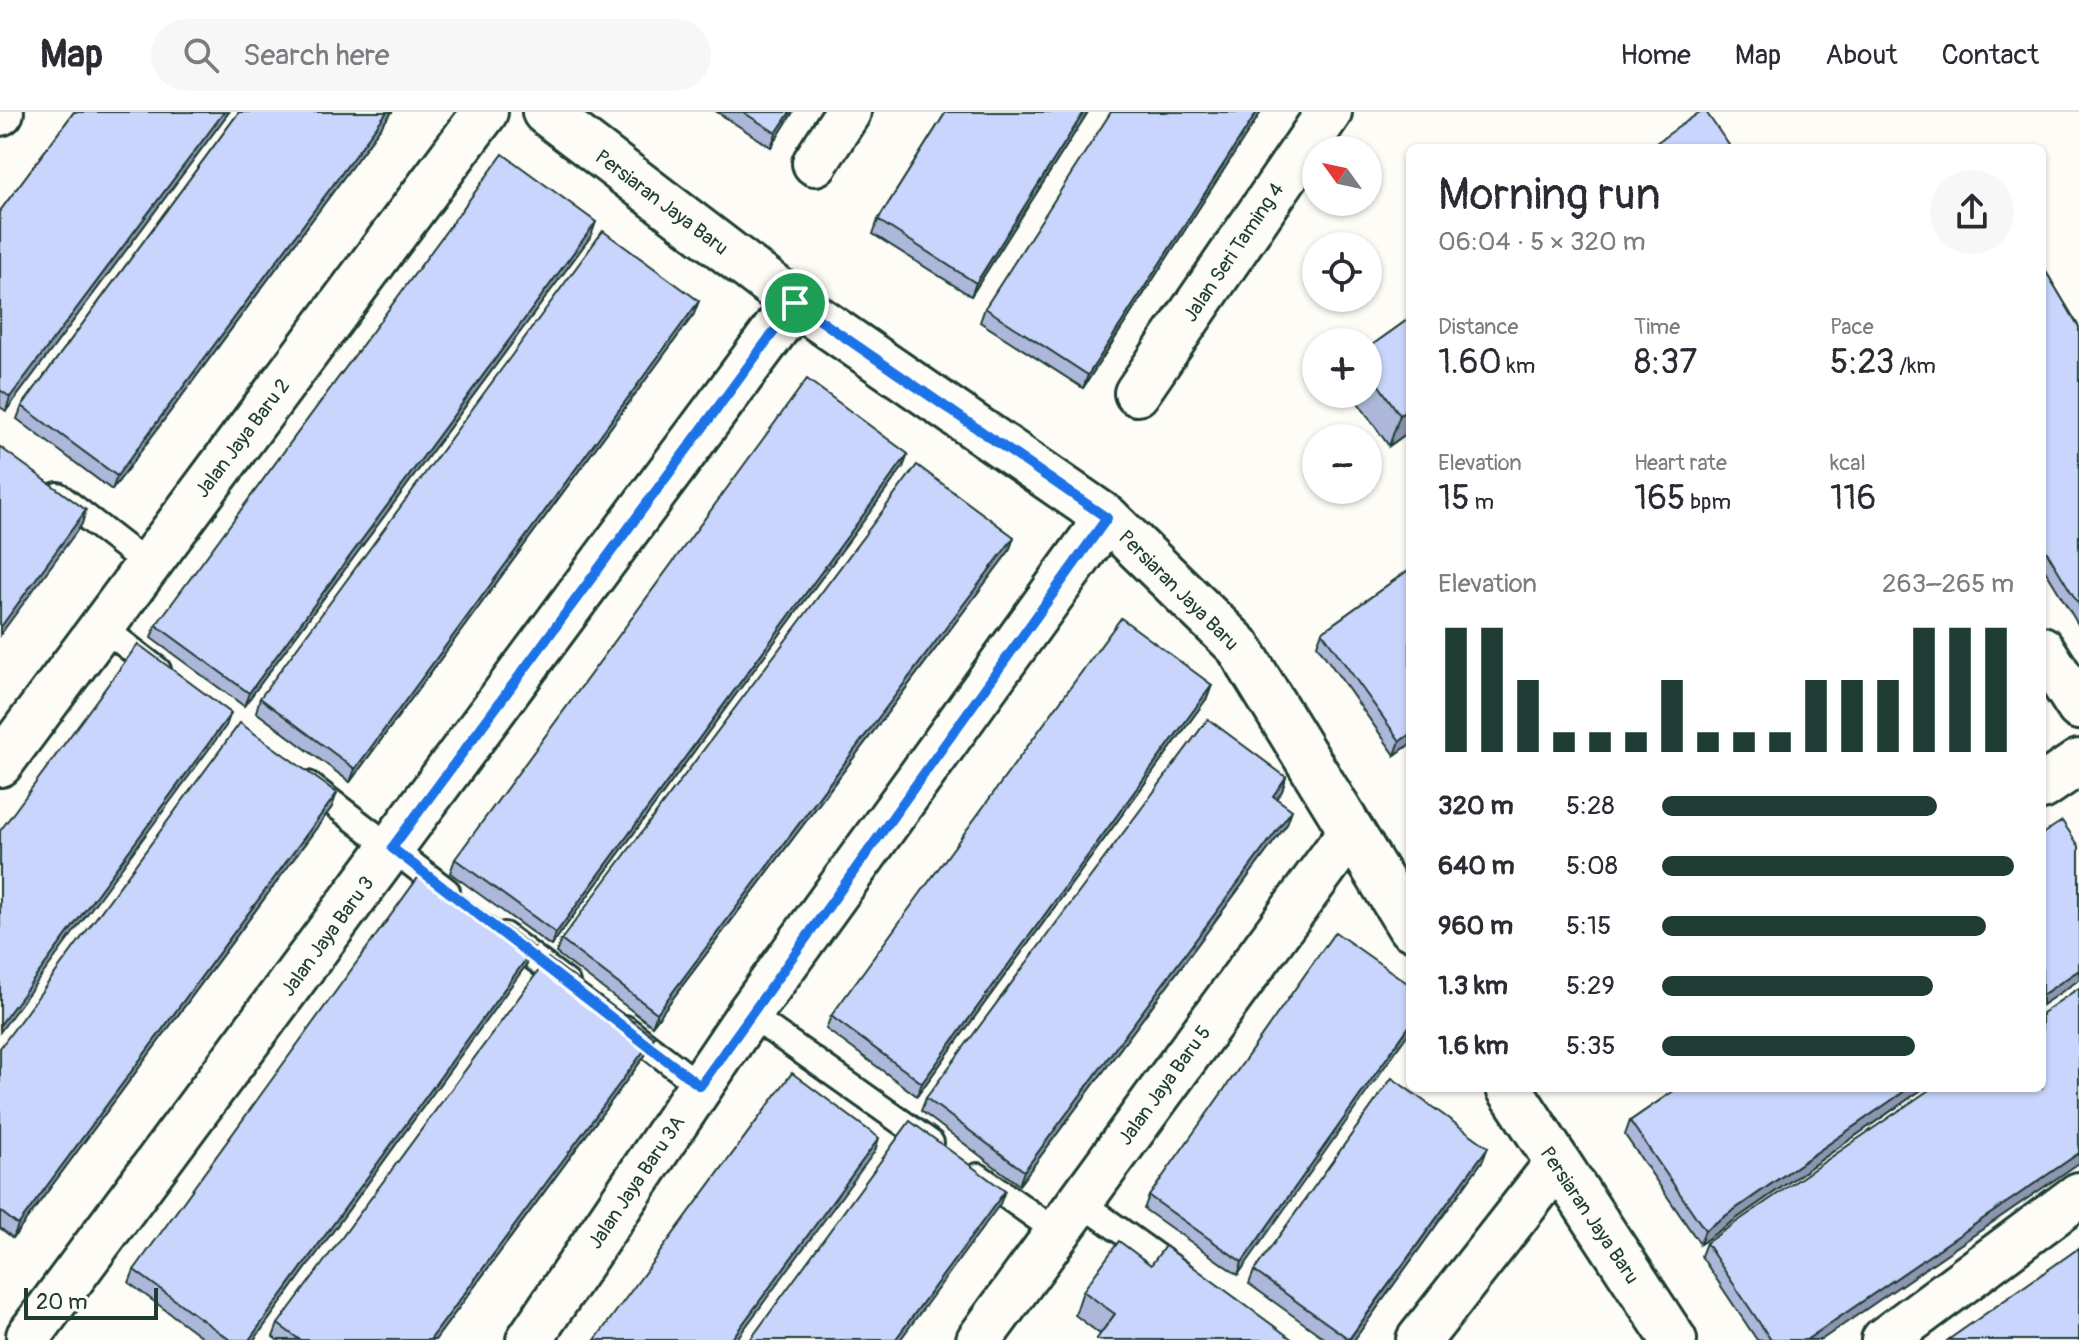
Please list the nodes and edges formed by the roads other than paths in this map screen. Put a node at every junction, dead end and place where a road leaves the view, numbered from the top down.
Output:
1 (485, 112) edge
2 (545, 112) edge
3 (848, 112) edge
4 (1329, 112) edge
5 (815, 163) dead end
6 (795, 303) junction
7 (1137, 393) dead end
8 (37, 478) edge
9 (1107, 518) junction
10 (148, 565) junction
11 (102, 627) junction
12 (2046, 655) edge
13 (178, 685) edge
14 (2079, 707) edge
15 (2079, 762) edge
16 (0, 764) edge
17 (291, 771) edge
18 (2046, 784) edge
19 (1351, 831) junction
20 (392, 848) junction
21 (466, 905) edge
22 (1406, 920) edge
23 (491, 924) edge
24 (749, 1014) junction
25 (700, 1086) junction
26 (1511, 1092) edge
27 (1556, 1165) junction
28 (2079, 1195) edge
29 (1068, 1216) junction
30 (1205, 1292) edge
31 (23, 1334) edge
32 (529, 1340) edge
33 (979, 1340) edge
34 (1419, 1340) edge
35 (1674, 1340) edge
36 (1884, 1340) edge

1 - 10 street, Jalan Jaya Baru 2
2 - 6 street, Persiaran Jaya Baru
3 - 5 street
4 - 7 street, Jalan Seri Taming 4
6 - 9 street, Persiaran Jaya Baru
6 - 20 street, Jalan Jaya Baru 3
8 - 10 lane
9 - 19 street, Persiaran Jaya Baru
9 - 24 street, Jalan Jaya Baru 3A
10 - 11 street, Jalan Jaya Baru 2
11 - 13 lane
11 - 16 street, Jalan Jaya Baru 2
12 - 14 street
15 - 18 street
17 - 20 lane
19 - 22 street, Persiaran Jaya Baru
19 - 29 street, Jalan Jaya Baru 5
20 - 21 lane
20 - 31 street, Jalan Jaya Baru 3
23 - 25 lane
24 - 25 street, Jalan Jaya Baru 3A
24 - 29 lane
25 - 32 street, Jalan Jaya Baru 3A
26 - 27 street, Persiaran Jaya Baru
27 - 34 street
27 - 35 street, Persiaran Jaya Baru
28 - 36 street
29 - 30 lane
29 - 33 street, Jalan Jaya Baru 5

